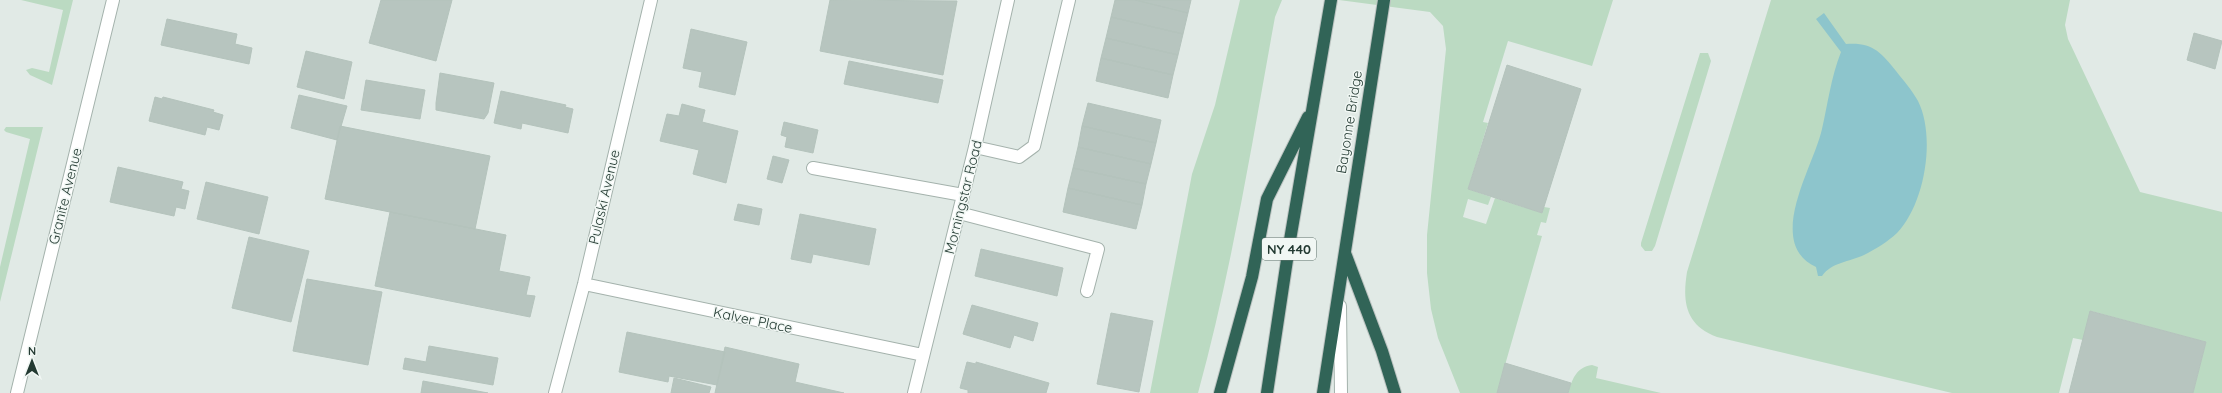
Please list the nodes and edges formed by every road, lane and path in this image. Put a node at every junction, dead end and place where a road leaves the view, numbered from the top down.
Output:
1 (113, 0) edge
2 (651, 0) edge
3 (1008, 0) edge
4 (1069, 0) edge
5 (1331, 0) edge
6 (1384, 0) edge
7 (1314, 105) junction
8 (975, 147) junction
9 (813, 168) dead end
10 (963, 196) junction
11 (959, 213) junction
12 (1344, 250) junction
13 (584, 284) junction
14 (1087, 291) dead end
15 (1340, 291) junction
16 (923, 355) junction
17 (17, 393) edge
18 (555, 393) edge
19 (914, 393) edge
20 (1220, 393) edge
21 (1267, 393) edge
22 (1323, 393) edge
23 (1341, 393) edge
24 (1395, 393) edge

1 - 17 street, Granite Avenue
2 - 13 street, Pulaski Avenue
3 - 8 street, Morningstar Road
4 - 8 street
5 - 7 highway, NY 440
6 - 12 highway, Bayonne Bridge
7 - 20 highway
7 - 21 highway, NY 440
8 - 10 street, Morningstar Road
9 - 10 street
10 - 11 street, Morningstar Road
11 - 14 street
11 - 16 street, Morningstar Road
12 - 15 highway, Bayonne Bridge
12 - 24 highway
13 - 16 street, Kalver Place
13 - 18 street, Pulaski Avenue
15 - 22 highway, Bayonne Bridge
15 - 23 street
16 - 19 street, Morningstar Road

